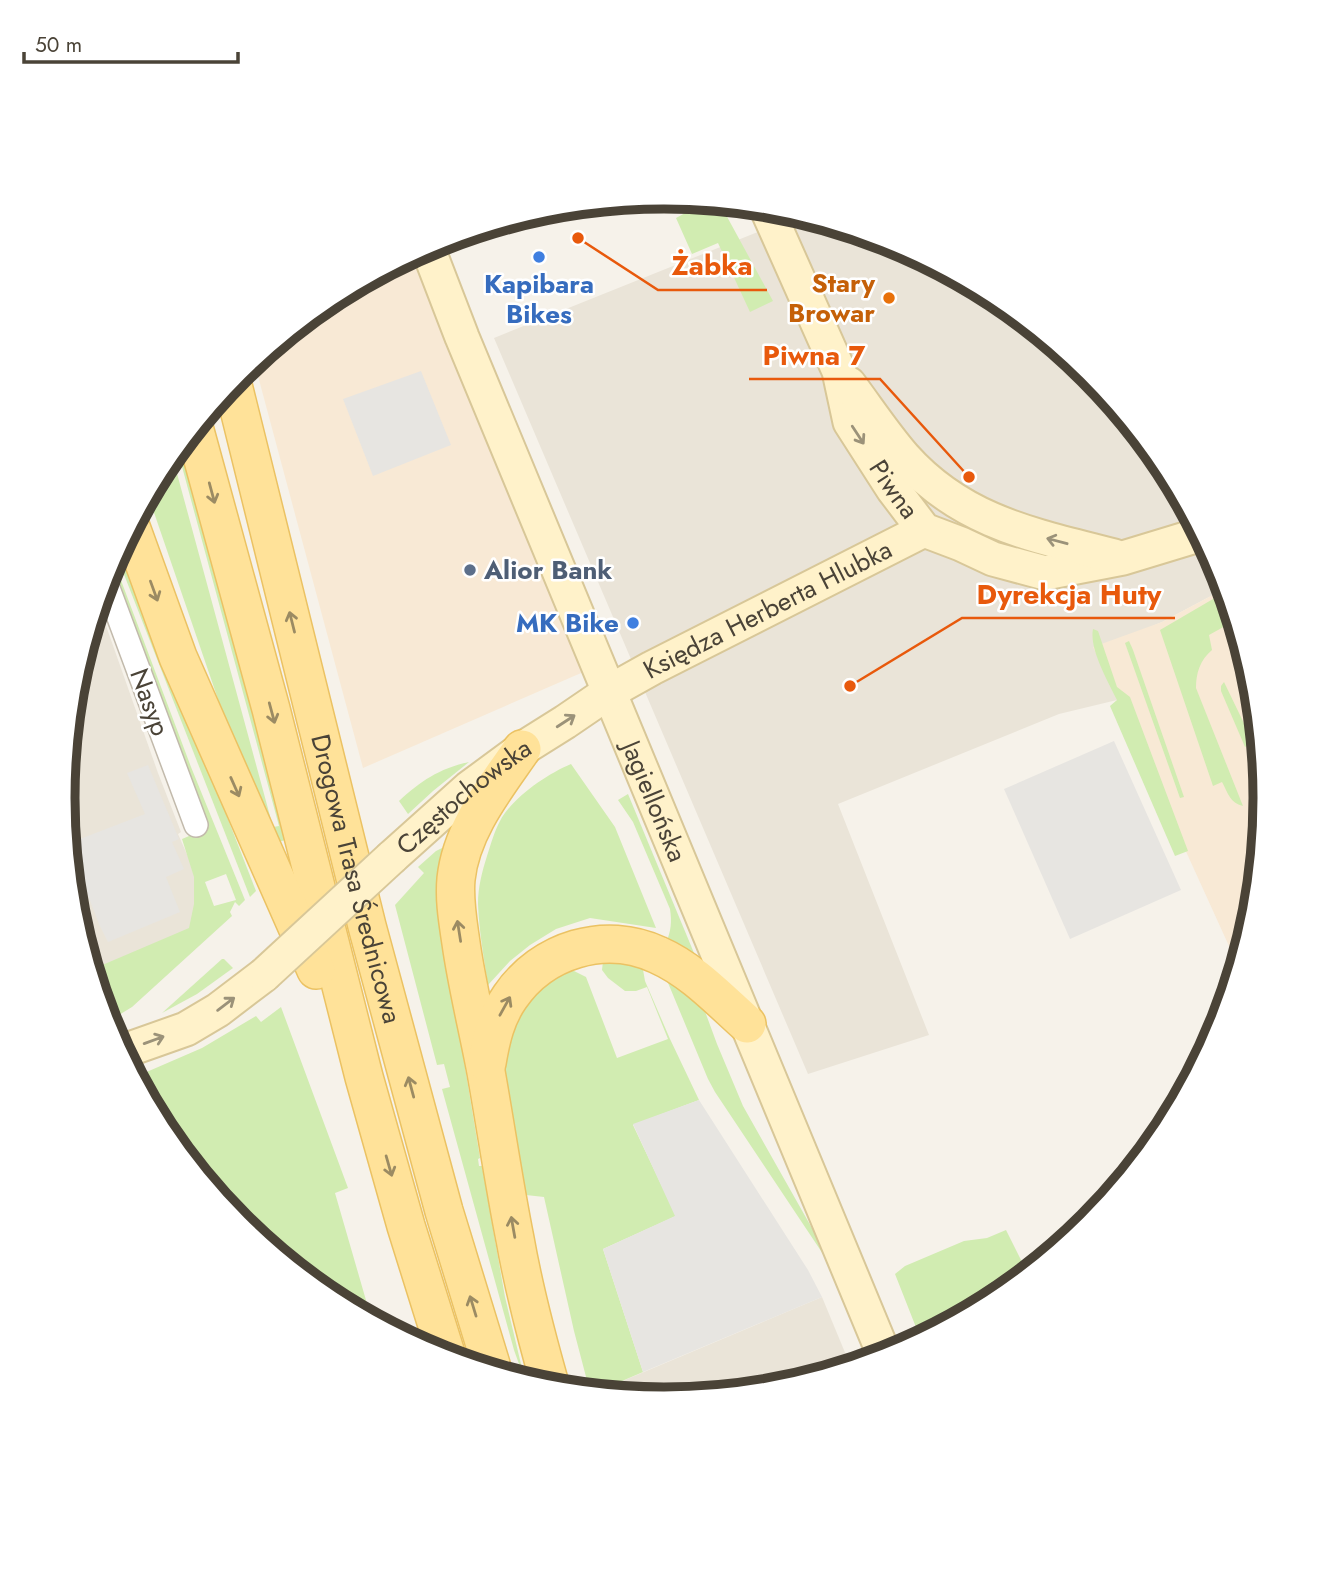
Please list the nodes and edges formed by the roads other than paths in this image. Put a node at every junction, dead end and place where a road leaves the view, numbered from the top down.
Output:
1 (755, 216) edge
2 (771, 219) edge
3 (431, 258) edge
4 (797, 279) junction
5 (839, 371) junction
6 (235, 394) edge
7 (197, 439) edge
8 (924, 530) junction
9 (1193, 537) edge
10 (135, 539) edge
11 (1123, 558) junction
12 (111, 597) edge
13 (609, 692) junction
14 (522, 749) junction
15 (196, 825) dead end
16 (747, 1024) junction
17 (131, 1048) edge
18 (486, 1070) junction
19 (364, 1077) junction
20 (443, 1343) edge
21 (880, 1346) edge
22 (490, 1360) edge
23 (548, 1375) edge

1 - 4 main road
2 - 4 main road, Piwna
3 - 13 main road, Jagiellońska
4 - 5 main road, Piwna
5 -> 8 main road, Piwna
11 -> 5 main road, Piwna
22 -> 6 main road, Drogowa Trasa Średnicowa
7 -> 19 main road, Drogowa Trasa Średnicowa
8 - 11 main road, Piwna
8 - 13 main road, Księdza Herberta Hlubka
9 - 11 main road, Piwna
10 -> 19 main road
12 - 15 street, Nasyp
14 -> 13 main road, Częstochowska
13 - 16 main road, Jagiellońska
17 -> 14 main road, Częstochowska, bridge
18 -> 14 main road
18 -> 16 main road
16 - 21 main road, Jagiellońska
23 -> 18 main road
19 -> 20 main road, Drogowa Trasa Średnicowa

